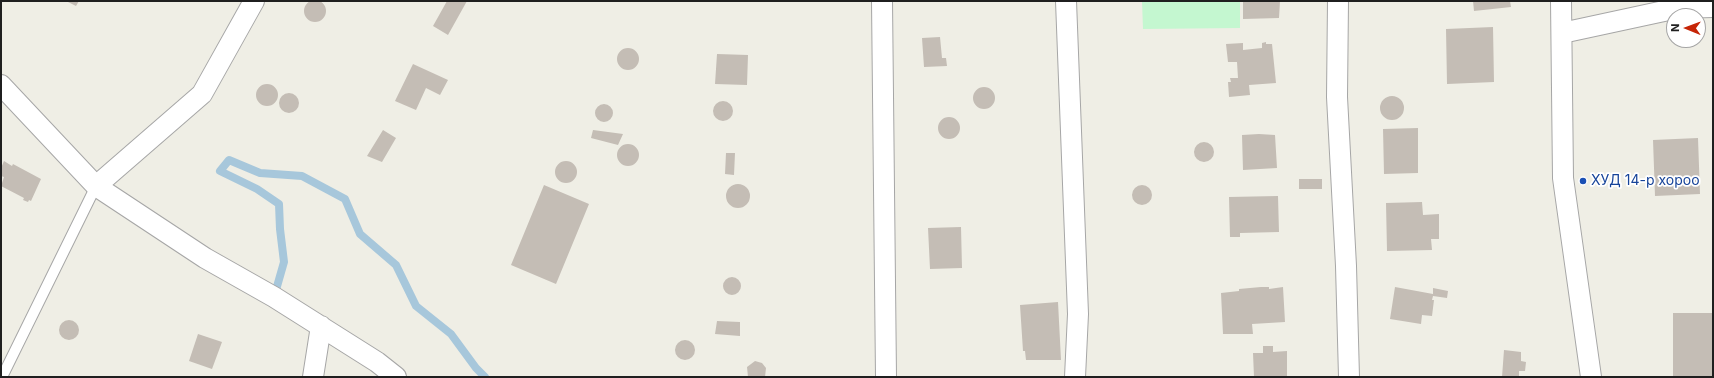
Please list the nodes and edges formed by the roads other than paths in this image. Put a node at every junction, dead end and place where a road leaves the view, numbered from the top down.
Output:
1 (254, 1) edge
2 (882, 1) edge
3 (1066, 1) edge
4 (1338, 1) edge
5 (1561, 1) edge
6 (1713, 7) edge
7 (1562, 33) junction
8 (1, 85) edge
9 (96, 186) junction
10 (321, 326) junction
11 (2, 377) edge
12 (313, 377) edge
13 (396, 377) edge
14 (886, 377) edge
15 (1076, 377) edge
16 (1349, 377) edge
17 (1591, 377) edge

1 - 9 street
2 - 14 street
3 - 15 street
4 - 16 street
5 - 7 street
6 - 7 street
7 - 17 street
8 - 9 street
9 - 10 street
9 - 11 lane
10 - 12 street
10 - 13 street

